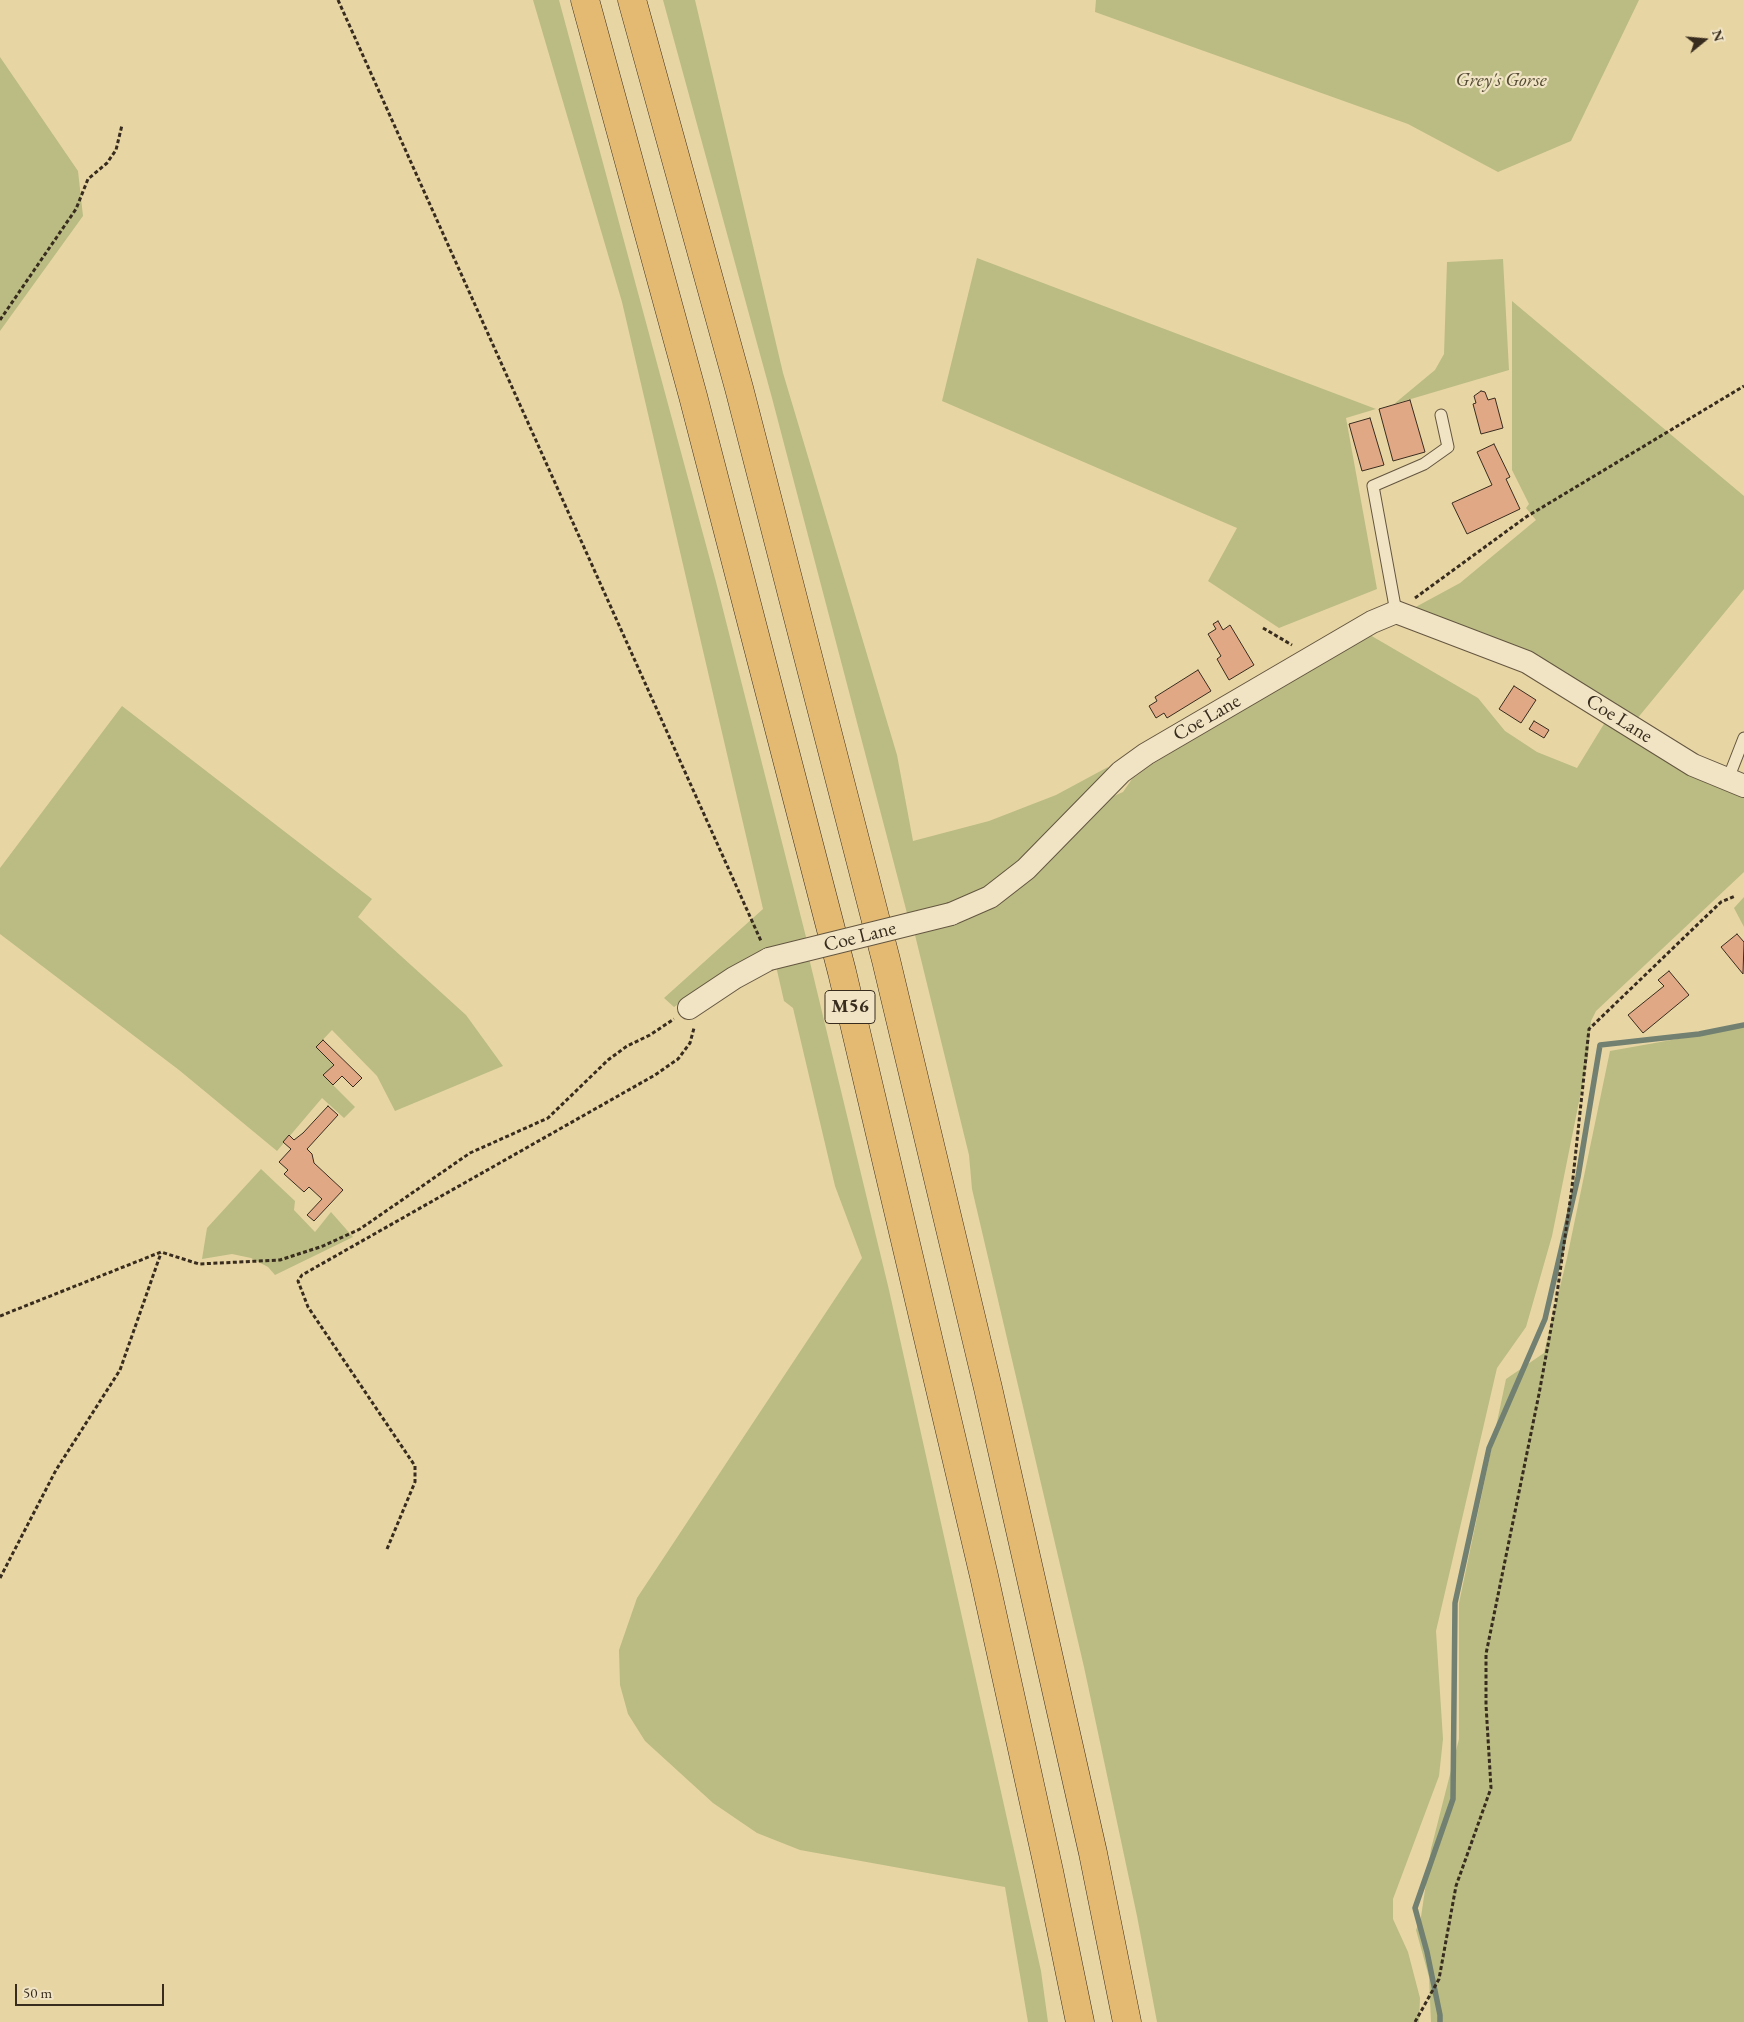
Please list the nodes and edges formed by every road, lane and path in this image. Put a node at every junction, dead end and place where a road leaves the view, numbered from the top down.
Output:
1 (338, 0) edge
2 (585, 0) edge
3 (632, 0) edge
4 (122, 125) dead end
5 (0, 320) edge
6 (1744, 386) edge
7 (1441, 415) dead end
8 (1396, 612) junction
9 (1744, 738) edge
10 (1736, 782) edge
11 (1734, 896) dead end
12 (769, 959) junction
13 (691, 1007) junction
14 (161, 1252) junction
15 (0, 1316) edge
16 (387, 1549) dead end
17 (0, 1578) edge
18 (1080, 2022) edge
19 (1127, 2022) edge
20 (1415, 2022) edge

1 - 12 path
2 - 18 highway, M56
3 - 19 highway, M56
4 - 5 path
6 - 8 path
7 - 8 lane
8 - 10 street, Coe Lane
8 - 12 street, Coe Lane, bridge
9 - 10 lane
11 - 20 path
12 - 13 street, Coe Lane
13 - 14 path
13 - 16 path
14 - 15 path
14 - 17 path

